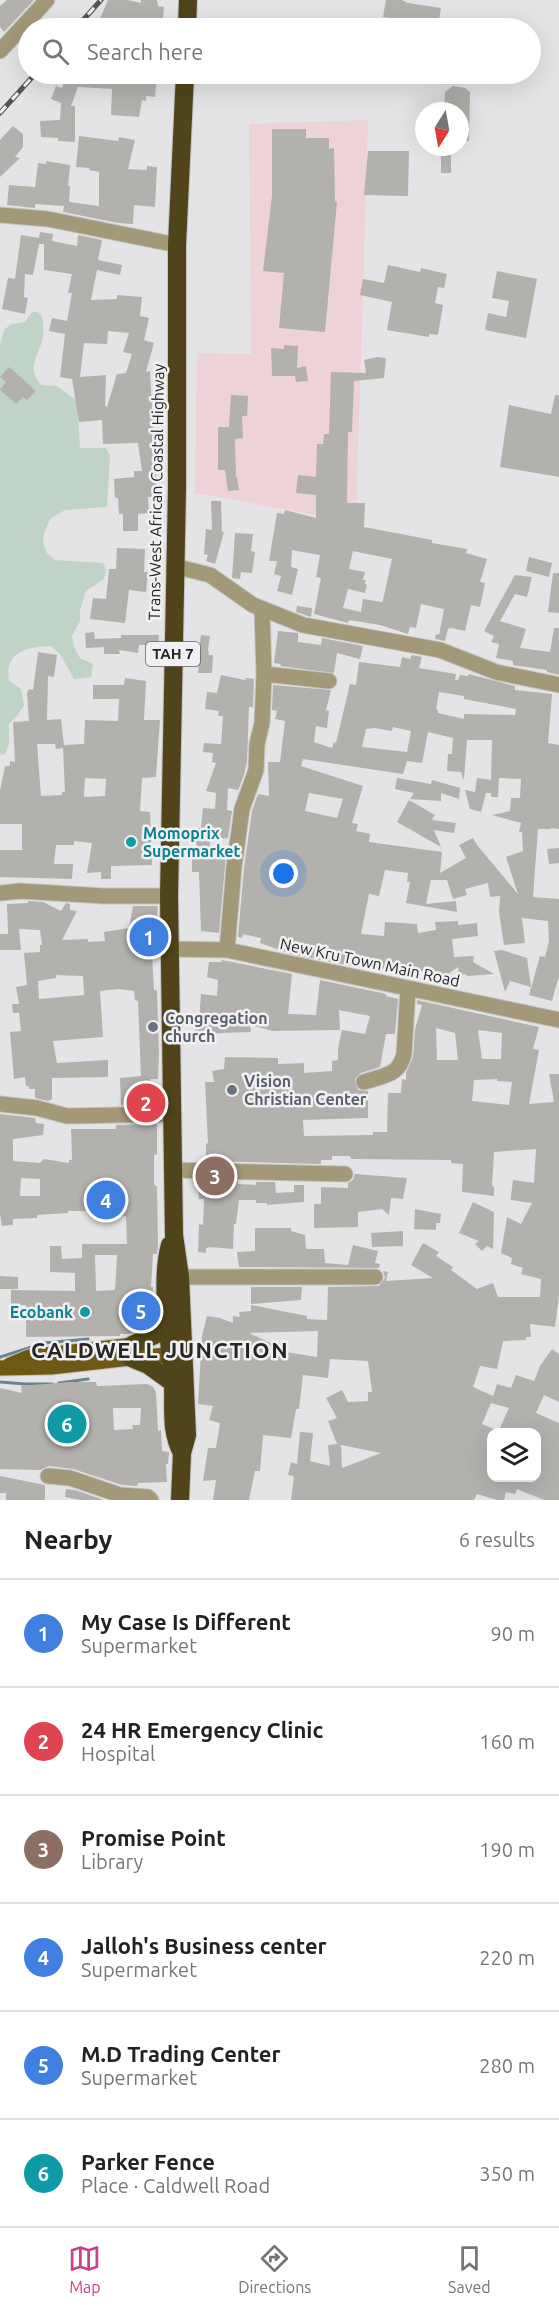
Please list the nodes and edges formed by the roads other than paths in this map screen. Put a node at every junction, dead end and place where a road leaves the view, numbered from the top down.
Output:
1 (47, 0) edge
2 (188, 0) edge
3 (30, 18) edge
4 (187, 18) edge
5 (18, 31) edge
6 (0, 51) edge
7 (185, 84) edge
8 (0, 215) edge
9 (177, 245) junction
10 (174, 566) junction
11 (262, 609) junction
12 (264, 674) junction
13 (329, 681) dead end
14 (559, 685) edge
15 (0, 893) edge
16 (169, 896) junction
17 (170, 949) junction
18 (227, 950) junction
19 (408, 989) junction
20 (559, 1022) edge
21 (364, 1082) dead end
22 (0, 1104) edge
23 (173, 1114) junction
24 (172, 1170) junction
25 (345, 1174) dead end
26 (174, 1235) junction
27 (180, 1277) junction
28 (375, 1277) dead end
29 (166, 1316) junction
30 (176, 1347) junction
31 (132, 1351) junction
32 (4, 1367) edge
33 (173, 1383) junction
34 (182, 1453) junction
35 (48, 1476) dead end
36 (151, 1500) edge
37 (180, 1500) edge

1 - 3 street
2 - 4 highway
5 - 6 street
7 - 9 highway, Trans-West African Coastal Highway / TAH 7
8 - 9 street
9 - 10 highway, Trans-West African Coastal Highway / TAH 7
10 - 11 street
10 - 16 highway, Trans-West African Coastal Highway / TAH 7
11 - 12 street
11 - 14 street
12 - 13 street
12 - 18 street
15 - 16 street
16 - 17 highway, Trans-West African Coastal Highway / TAH 7
17 - 18 street, New Kru Town Main Road
17 - 23 highway, Trans-West African Coastal Highway / TAH 7
18 - 19 street, New Kru Town Main Road
19 - 20 street, New Kru Town Main Road
19 - 21 street
22 - 23 street
23 - 24 highway, Trans-West African Coastal Highway / TAH 7
24 - 25 street
24 - 26 highway, Trans-West African Coastal Highway / TAH 7
26 - 27 highway, Trans-West African Coastal Highway / TAH 7
26 - 29 highway, Trans-West African Coastal Highway / TAH 7
27 - 28 street
27 - 30 highway, Trans-West African Coastal Highway / TAH 7
29 - 30 highway, Trans-West African Coastal Highway / TAH 7
29 - 31 highway
30 - 31 main road
30 - 33 highway, Trans-West African Coastal Highway / TAH 7
30 - 34 highway, Trans-West African Coastal Highway / TAH 7
31 - 32 main road
31 - 33 highway
33 - 34 highway, Trans-West African Coastal Highway / TAH 7
34 - 37 highway, Trans-West African Coastal Highway / TAH 7
35 - 36 street

